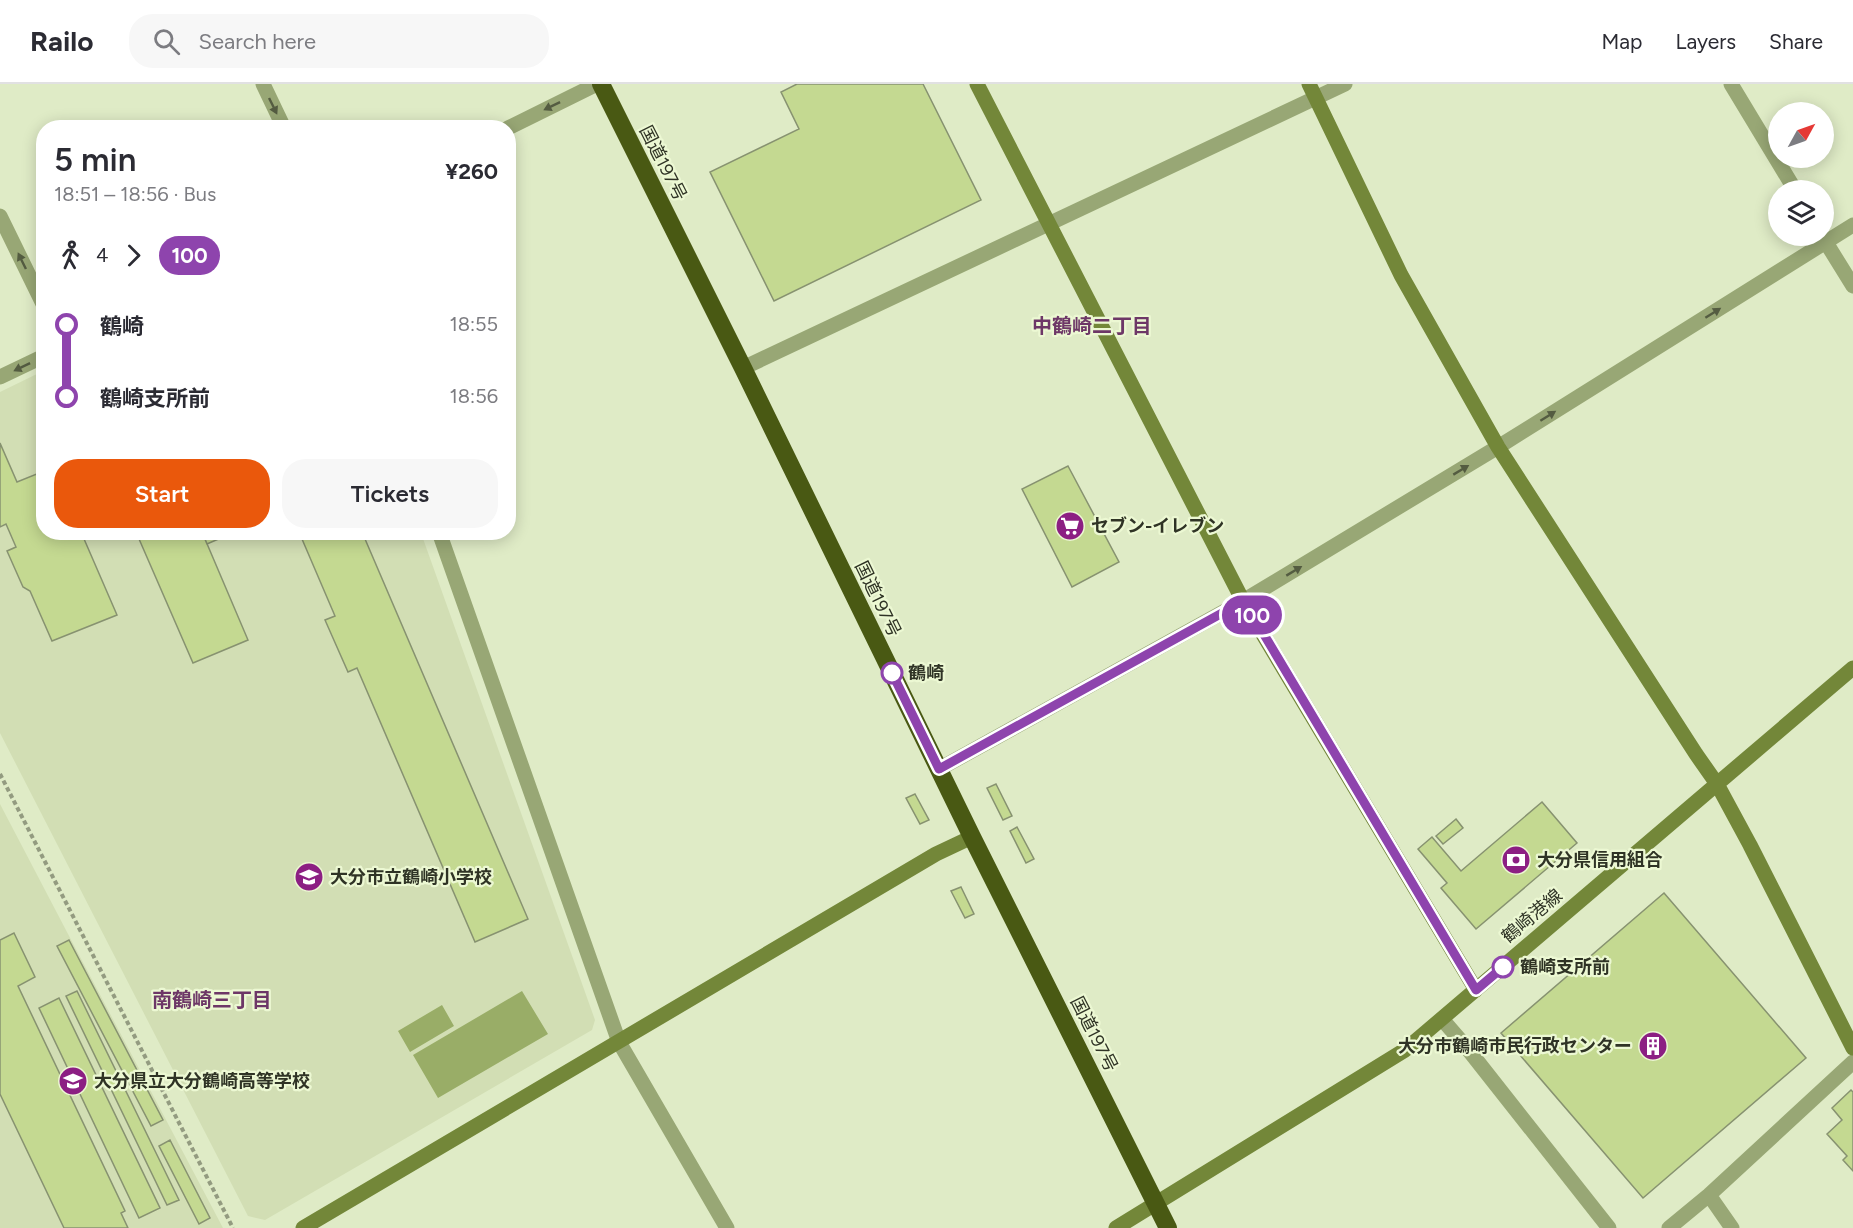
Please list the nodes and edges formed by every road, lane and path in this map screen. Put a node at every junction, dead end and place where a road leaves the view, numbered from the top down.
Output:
1 (263, 84) edge
2 (599, 84) edge
3 (977, 84) edge
4 (1345, 84) edge
5 (1731, 84) edge
6 (1312, 91) edge
7 (280, 120) edge
8 (516, 124) edge
9 (1789, 180) edge
10 (0, 216) edge
11 (1049, 224) junction
12 (1853, 225) edge
13 (1834, 234) edge
14 (1812, 246) edge
15 (1829, 246) edge
16 (1853, 286) edge
17 (36, 290) edge
18 (36, 360) edge
19 (743, 368) junction
20 (0, 377) edge
21 (1498, 447) junction
22 (442, 540) edge
23 (1244, 601) junction
24 (1853, 668) edge
25 (939, 769) junction
26 (0, 774) edge
27 (1717, 784) junction
28 (972, 837) junction
29 (1476, 990) junction
30 (1442, 1019) junction
31 (619, 1042) junction
32 (1853, 1048) edge
33 (1853, 1062) edge
34 (1709, 1194) junction
35 (1156, 1205) junction
36 (233, 1228) edge
37 (303, 1228) edge
38 (727, 1228) edge
39 (1116, 1228) edge
40 (1168, 1228) edge
41 (1609, 1228) edge
42 (1669, 1228) edge
43 (1732, 1228) edge

1 -> 7 street
2 -> 8 street
2 - 19 highway, 国道197号
3 - 11 street
4 - 6 street
5 - 9 street
6 - 11 street
6 - 21 street
17 -> 10 street
11 - 19 street
11 - 23 street
12 - 13 street
21 -> 14 street
15 - 16 street
18 -> 20 street
19 - 25 highway, 国道197号
23 -> 21 street
21 - 27 street
22 - 31 street
23 - 25 street
23 - 29 street
24 - 27 street, 鶴崎港線
25 - 28 highway, 国道197号
26 - 36 path
27 - 29 street, 鶴崎港線
27 - 32 street
28 - 31 street
28 - 35 highway, 国道197号
29 - 30 street, 鶴崎港線
30 - 35 street, 鶴崎港線
30 - 41 street
31 - 37 street
31 - 38 street
33 - 34 street
34 - 42 street
34 - 43 street
35 - 39 street, 鶴崎港線
35 - 40 highway, 国道197号

